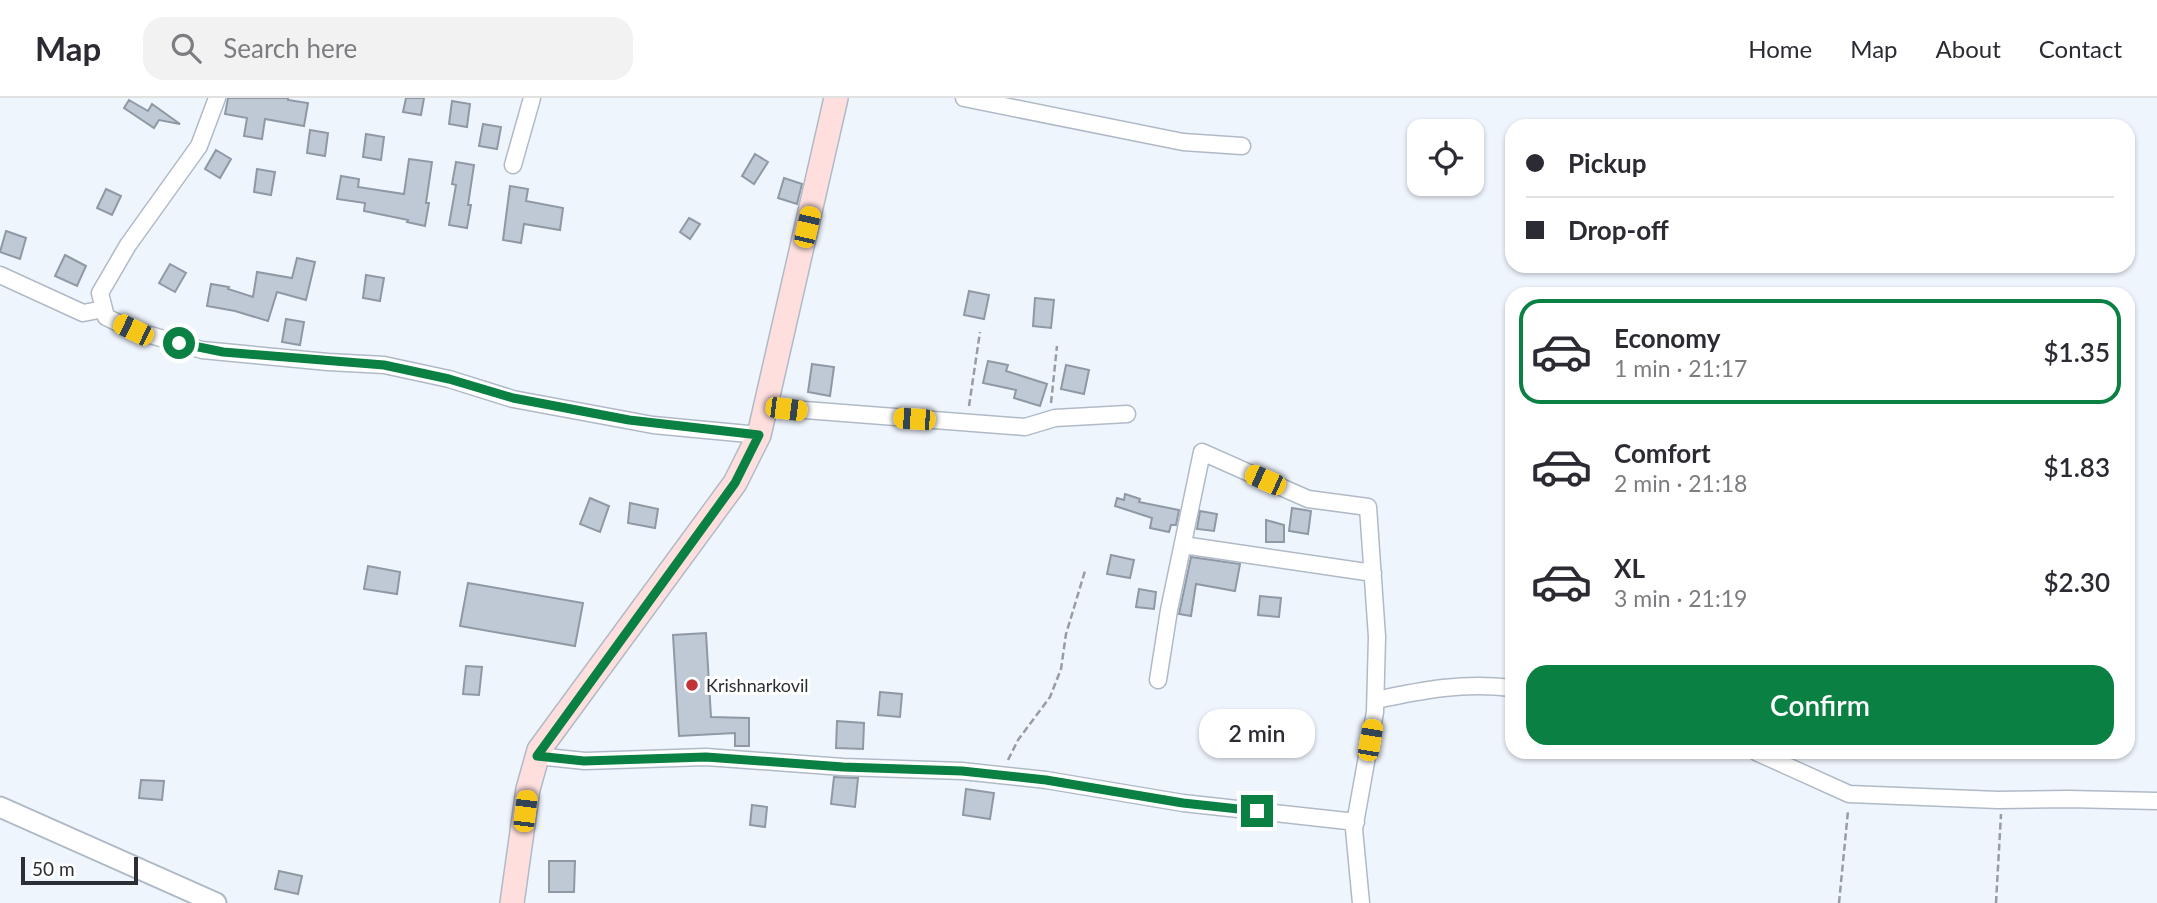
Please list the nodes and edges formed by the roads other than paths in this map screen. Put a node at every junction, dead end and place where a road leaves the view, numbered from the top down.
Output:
1 (217, 98) edge
2 (532, 98) edge
3 (836, 98) edge
4 (964, 98) edge
5 (1242, 146) dead end
6 (513, 165) dead end
7 (0, 275) edge
8 (104, 309) junction
9 (766, 407) junction
10 (1128, 414) dead end
11 (759, 435) junction
12 (1183, 545) junction
13 (1373, 573) junction
14 (1158, 680) dead end
15 (1505, 687) edge
16 (1376, 699) junction
17 (537, 756) junction
18 (1772, 759) edge
19 (2157, 801) edge
20 (0, 807) edge
21 (1356, 822) junction
22 (216, 903) edge
23 (512, 903) edge
24 (1361, 903) edge

1 - 8 street
2 - 6 street
3 - 9 main road
4 - 5 street
7 - 8 street
8 - 11 street
9 - 10 street
9 - 11 main road
11 - 17 main road
12 - 13 street
12 - 13 street
12 - 14 street
13 - 16 street
15 - 16 street
16 - 21 street
17 - 21 street
17 - 23 main road
18 - 19 street
20 - 22 street
21 - 24 street

